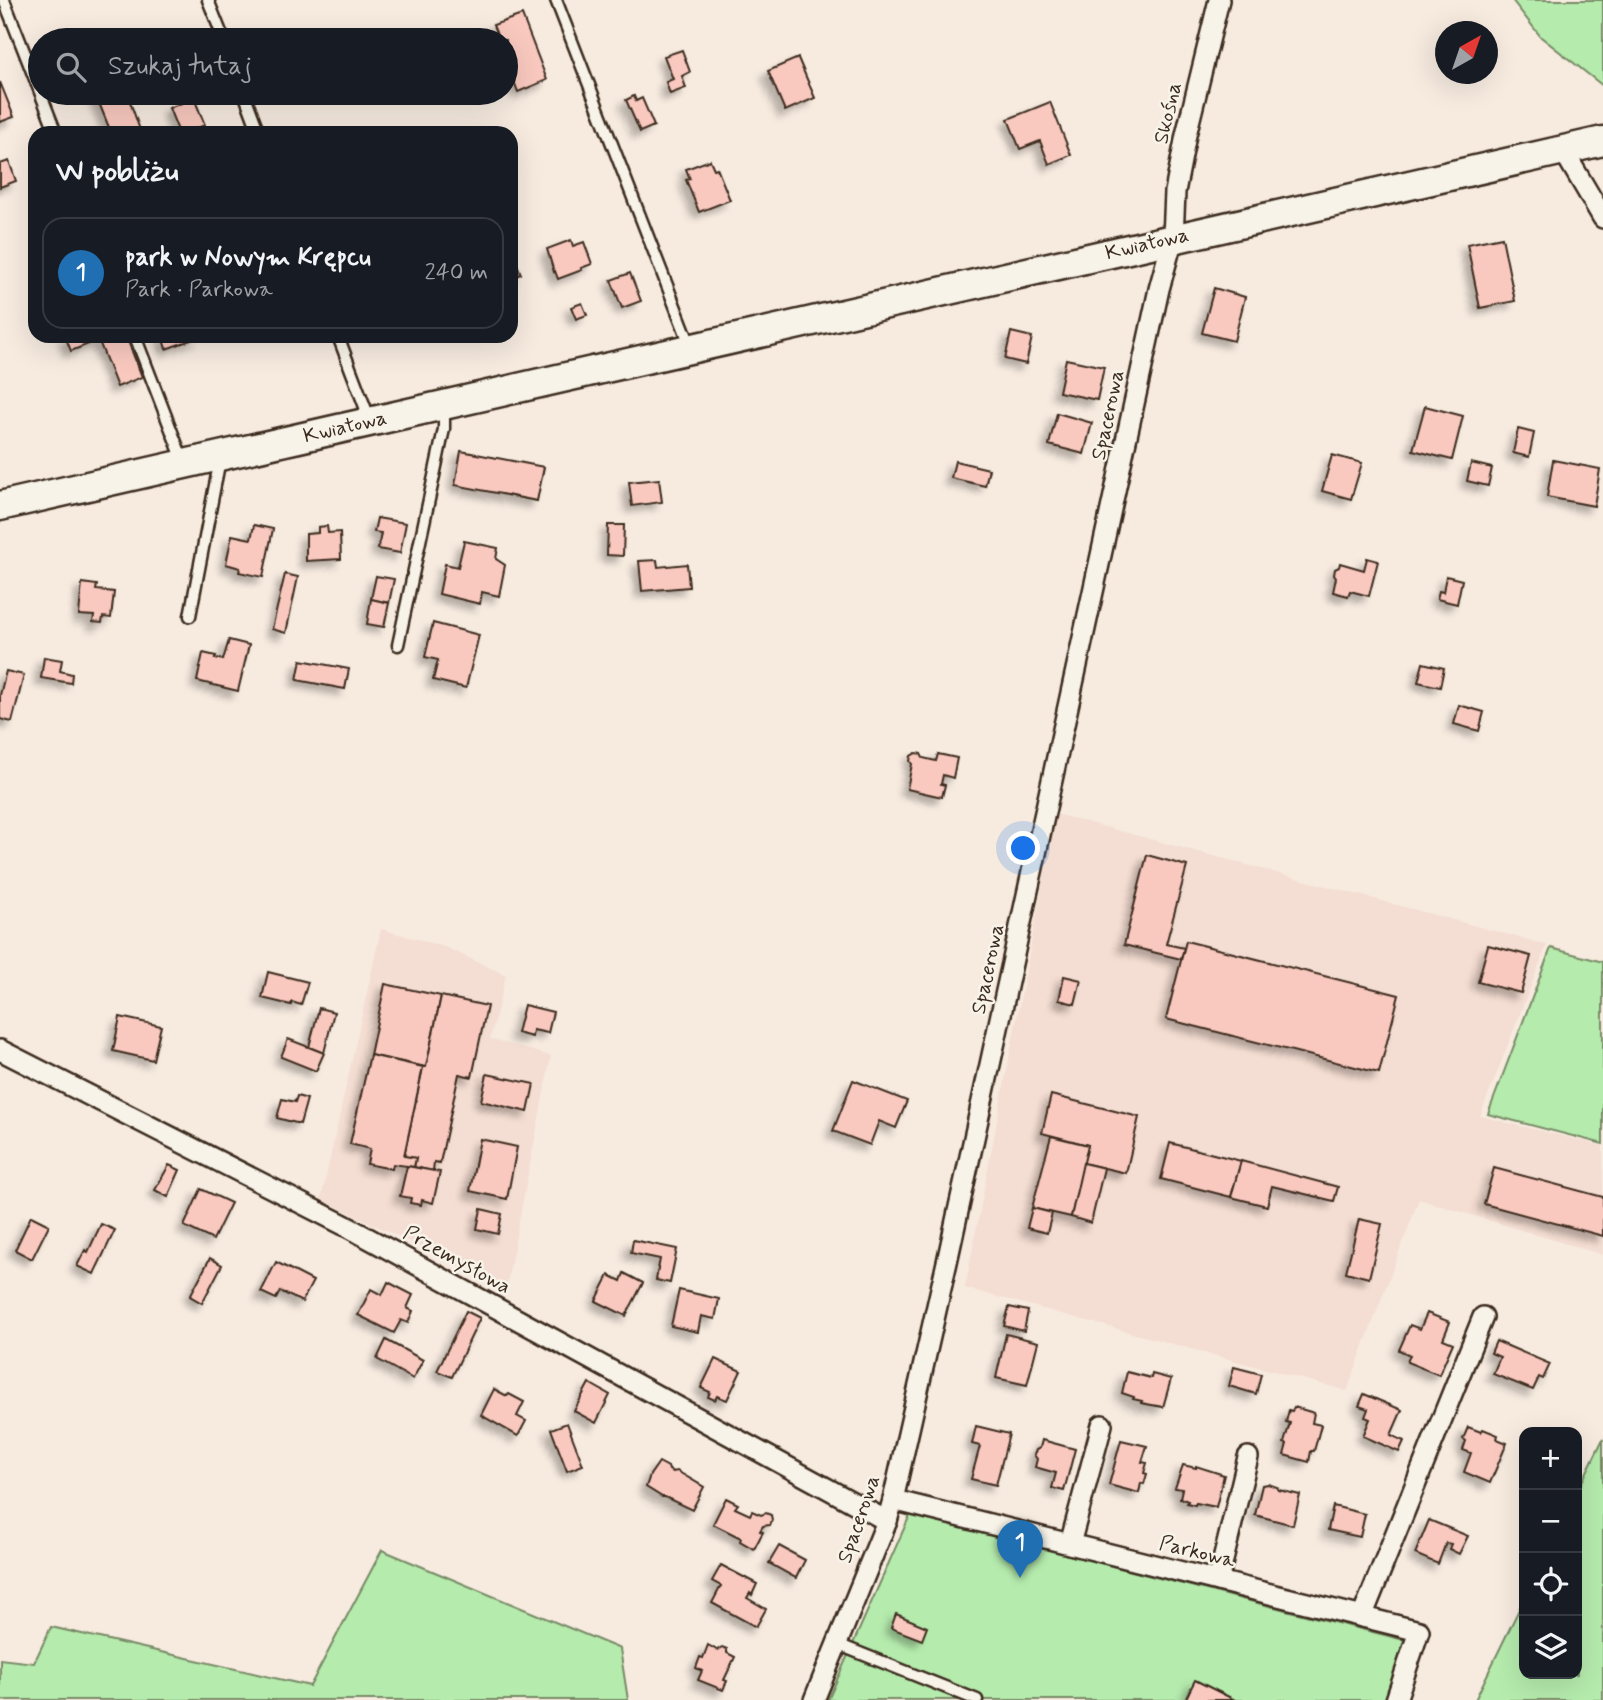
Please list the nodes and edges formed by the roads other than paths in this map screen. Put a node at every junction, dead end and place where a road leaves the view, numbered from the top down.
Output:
1 (4, 0) edge
2 (208, 0) edge
3 (556, 0) edge
4 (1219, 0) edge
5 (218, 28) edge
6 (28, 61) edge
7 (45, 105) edge
8 (248, 105) edge
9 (53, 126) edge
10 (256, 126) edge
11 (1603, 141) edge
12 (1563, 150) junction
13 (1603, 218) edge
14 (1173, 238) junction
15 (138, 343) edge
16 (341, 343) edge
17 (691, 348) junction
18 (444, 404) junction
19 (371, 421) junction
20 (221, 455) junction
21 (184, 463) junction
22 (0, 506) edge
23 (190, 616) dead end
24 (398, 645) dead end
25 (0, 1051) edge
26 (1483, 1317) dead end
27 (1102, 1425) dead end
28 (1248, 1457) dead end
29 (892, 1500) junction
30 (887, 1521) junction
31 (1070, 1544) junction
32 (1218, 1581) junction
33 (1362, 1617) junction
34 (837, 1644) junction
35 (814, 1700) edge
36 (977, 1700) edge
37 (1396, 1700) edge

1 - 6 lane
2 - 5 lane
3 - 17 lane
4 - 14 street, Skośna
7 - 9 lane
8 - 10 lane
11 - 12 street, Kwiatowa
12 - 13 street
12 - 14 street, Kwiatowa
14 - 17 street, Kwiatowa
14 - 29 street, Spacerowa
15 - 21 lane
16 - 19 lane
17 - 18 street, Kwiatowa
18 - 19 street, Kwiatowa
18 - 24 lane
19 - 20 street, Kwiatowa
20 - 21 street, Kwiatowa
20 - 23 lane
21 - 22 street, Kwiatowa
25 - 30 street, Przemysłowa
26 - 33 street
27 - 31 street
28 - 32 street
29 - 30 street, Spacerowa
29 - 31 street, Parkowa
30 - 34 street, Spacerowa
31 - 32 street, Parkowa
32 - 33 street, Parkowa
33 - 37 street, Parkowa
34 - 35 street, Spacerowa
34 - 36 lane

